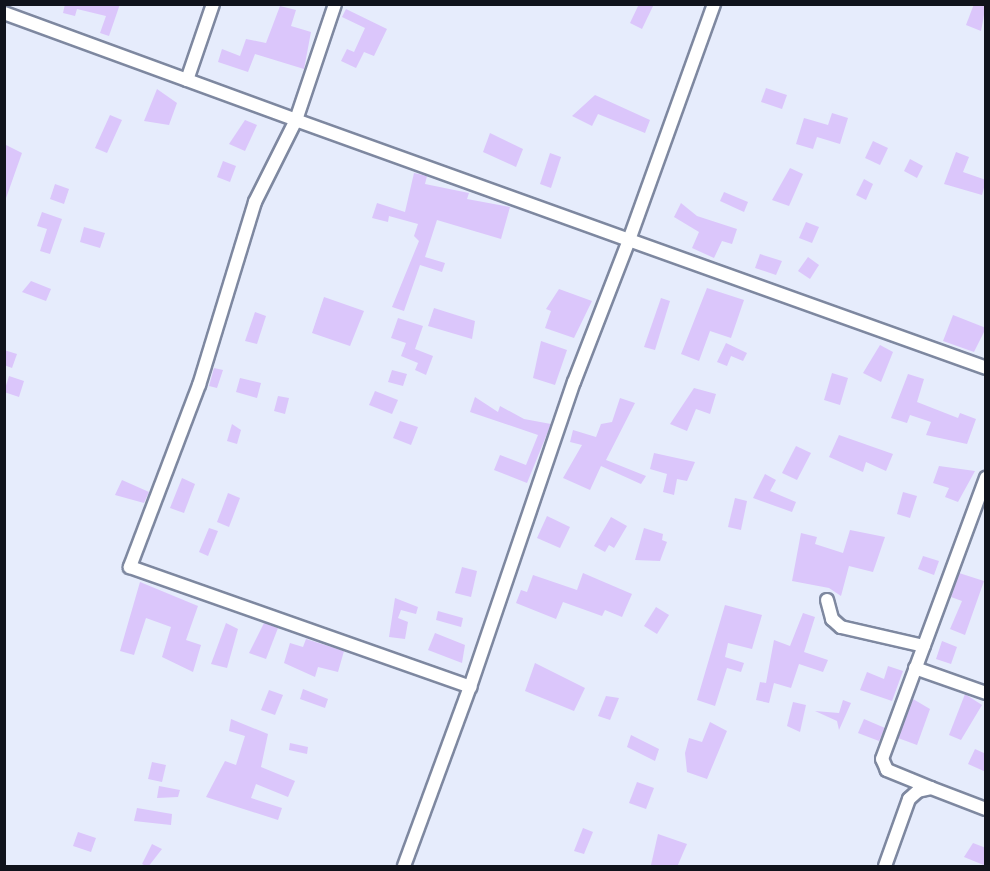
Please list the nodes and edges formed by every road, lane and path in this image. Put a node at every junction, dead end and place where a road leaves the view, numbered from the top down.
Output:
1 (213, 4) edge
2 (335, 4) edge
3 (714, 4) edge
4 (4, 13) edge
5 (187, 80) junction
6 (296, 120) junction
7 (629, 240) junction
8 (986, 368) edge
9 (986, 478) edge
10 (826, 600) dead end
11 (924, 646) junction
12 (915, 668) junction
13 (470, 687) junction
14 (986, 693) edge
15 (931, 788) junction
16 (986, 809) edge
17 (404, 867) edge
18 (885, 867) edge

1 - 5 street
2 - 6 street
3 - 7 street
4 - 5 street
5 - 6 street
6 - 7 street
6 - 13 street
7 - 8 street
7 - 13 street
9 - 11 street
10 - 11 street
11 - 12 street
12 - 14 street
12 - 15 street
13 - 17 street
15 - 16 street
15 - 18 street

